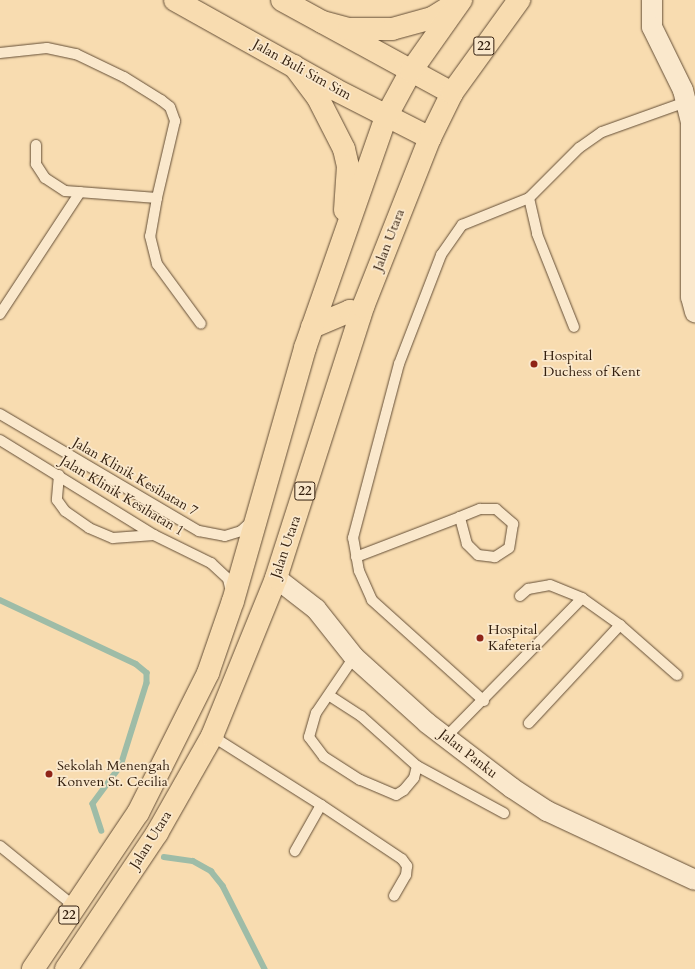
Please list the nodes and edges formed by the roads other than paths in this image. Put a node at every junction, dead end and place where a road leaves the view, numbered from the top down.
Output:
1 (175, 0) edge
2 (282, 0) edge
3 (460, 0) edge
4 (519, 0) edge
5 (652, 0) edge
6 (322, 22) junction
7 (0, 54) edge
8 (294, 66) junction
9 (411, 71) junction
10 (452, 93) junction
11 (686, 102) junction
12 (386, 117) junction
13 (430, 138) junction
14 (36, 145) dead end
15 (80, 192) junction
16 (157, 198) junction
17 (529, 198) junction
18 (341, 244) junction
19 (695, 312) edge
20 (0, 314) edge
21 (360, 316) junction
22 (202, 324) dead end
23 (574, 327) dead end
24 (312, 328) junction
25 (0, 414) edge
26 (0, 440) edge
27 (59, 475) junction
28 (258, 515) junction
29 (460, 517) junction
30 (154, 535) junction
31 (356, 557) junction
32 (276, 578) junction
33 (520, 596) dead end
34 (582, 598) junction
35 (233, 601) junction
36 (620, 625) junction
37 (354, 657) junction
38 (677, 675) dead end
39 (330, 696) junction
40 (484, 701) junction
41 (529, 723) dead end
42 (212, 736) junction
43 (446, 737) junction
44 (416, 766) junction
45 (321, 805) junction
46 (504, 813) dead end
47 (0, 846) edge
48 (295, 851) dead end
49 (694, 878) edge
50 (394, 896) dead end
51 (75, 907) junction
52 (33, 969) edge
53 (66, 969) edge

1 - 8 main road, Jalan Buli Sim Sim
2 - 6 main road
3 - 6 main road
3 - 9 main road, Jalan Utara / 22
4 - 10 main road, Jalan Utara / 22
5 - 11 street
6 - 9 main road
7 - 16 lane
8 - 12 main road, Jalan Buli Sim Sim
8 - 18 main road
9 - 10 main road
9 - 12 main road, Jalan Utara / 22
10 - 13 main road, Jalan Utara / 22
11 - 17 lane
11 - 19 street
12 - 13 main road, Jalan Buli Sim Sim
12 - 18 main road, Jalan Utara / 22
13 - 21 main road, Jalan Utara / 22
14 - 15 lane
15 - 16 lane
15 - 20 lane
16 - 22 lane
17 - 23 lane
17 - 31 lane
18 - 24 main road, Jalan Utara / 22
21 - 24 main road
21 - 32 main road, Jalan Utara / 22
24 - 28 main road, Jalan Utara / 22
25 - 28 lane, Jalan Klinik Kesihatan 7
26 - 27 lane, Jalan Klinik Kesihatan 1
27 - 30 lane, Jalan Klinik Kesihatan 1
27 - 30 lane
28 - 35 main road, Jalan Utara / 22
29 - 29 lane
29 - 31 lane
30 - 35 lane, Jalan Klinik Kesihatan 1
31 - 40 lane
32 - 37 street, Jalan Panku
32 - 42 main road, Jalan Utara / 22
33 - 34 lane
34 - 36 lane
34 - 40 lane
35 - 51 main road, Jalan Utara / 22
36 - 38 lane
36 - 41 lane
37 - 39 lane
37 - 43 street, Jalan Panku
39 - 44 lane
39 - 44 lane
40 - 43 lane
42 - 45 lane
42 - 53 main road, Jalan Utara / 22
43 - 49 street, Jalan Panku
44 - 46 lane
45 - 48 lane
45 - 50 lane
47 - 51 lane
51 - 52 main road, Jalan Utara / 22

